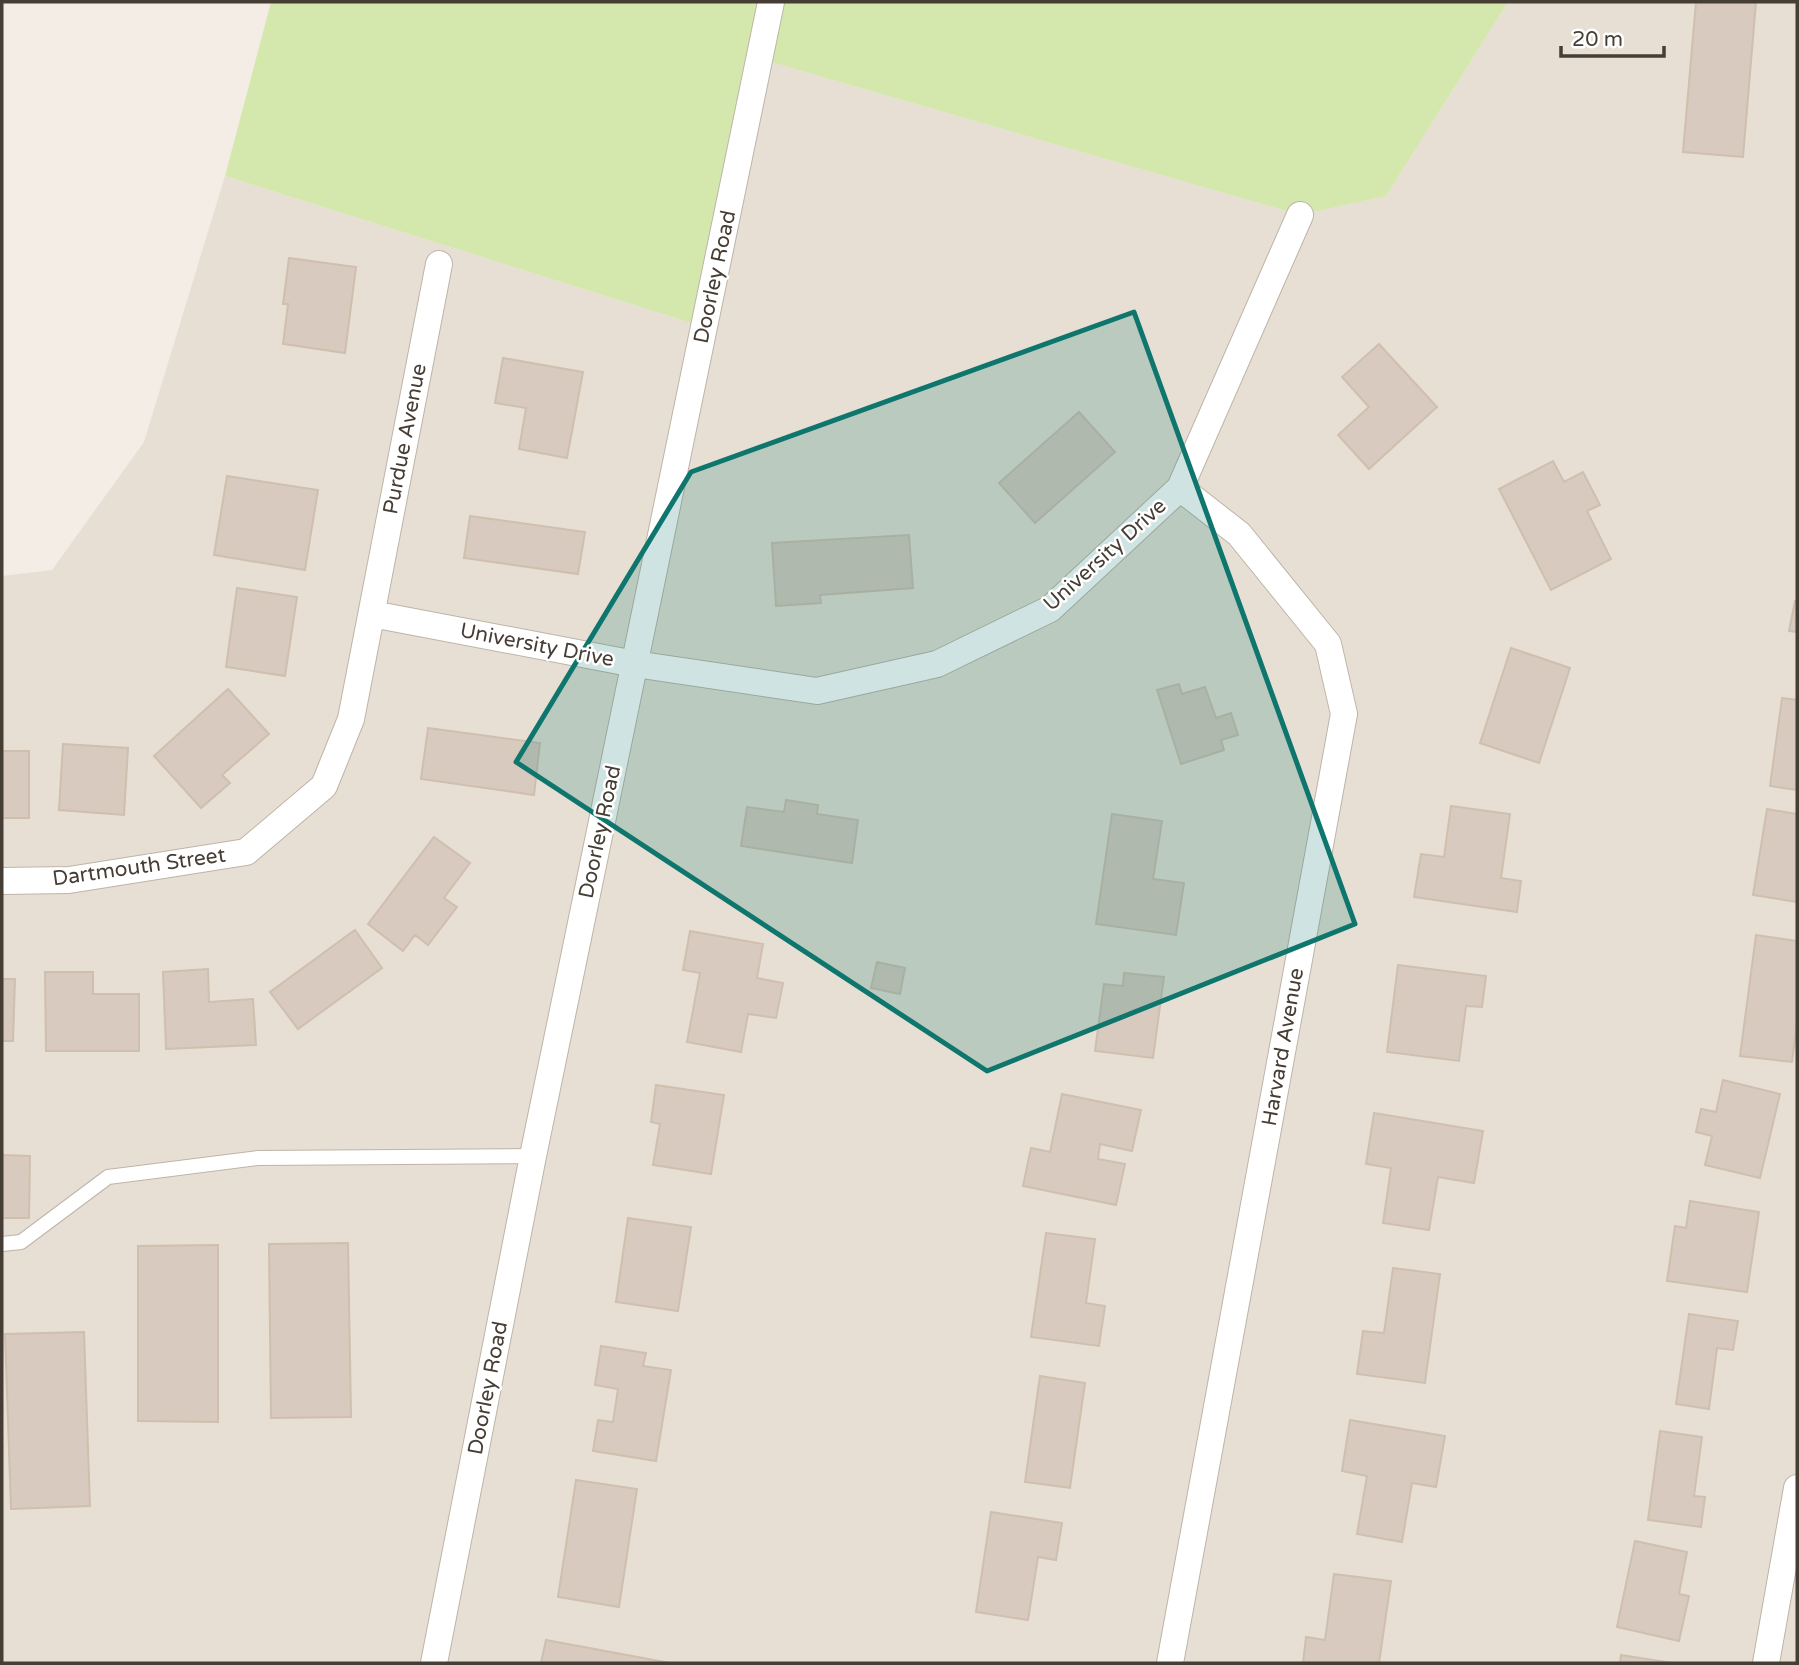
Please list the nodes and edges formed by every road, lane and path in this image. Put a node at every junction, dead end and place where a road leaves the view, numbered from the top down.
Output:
1 (771, 2) edge
2 (1300, 215) dead end
3 (439, 264) dead end
4 (1180, 488) junction
5 (372, 614) junction
6 (635, 664) junction
7 (2, 881) edge
8 (533, 1156) junction
9 (2, 1244) edge
10 (1797, 1488) edge
11 (435, 1663) edge
12 (1170, 1663) edge
13 (1766, 1663) edge

1 - 6 street, Doorley Road
2 - 4 street, University Drive
3 - 5 street, Purdue Avenue
4 - 6 street, University Drive
4 - 12 street, Harvard Avenue
5 - 6 street, University Drive
5 - 7 street, Dartmouth Street
6 - 8 street, Doorley Road
8 - 9 lane
8 - 11 street, Doorley Road
10 - 13 street

